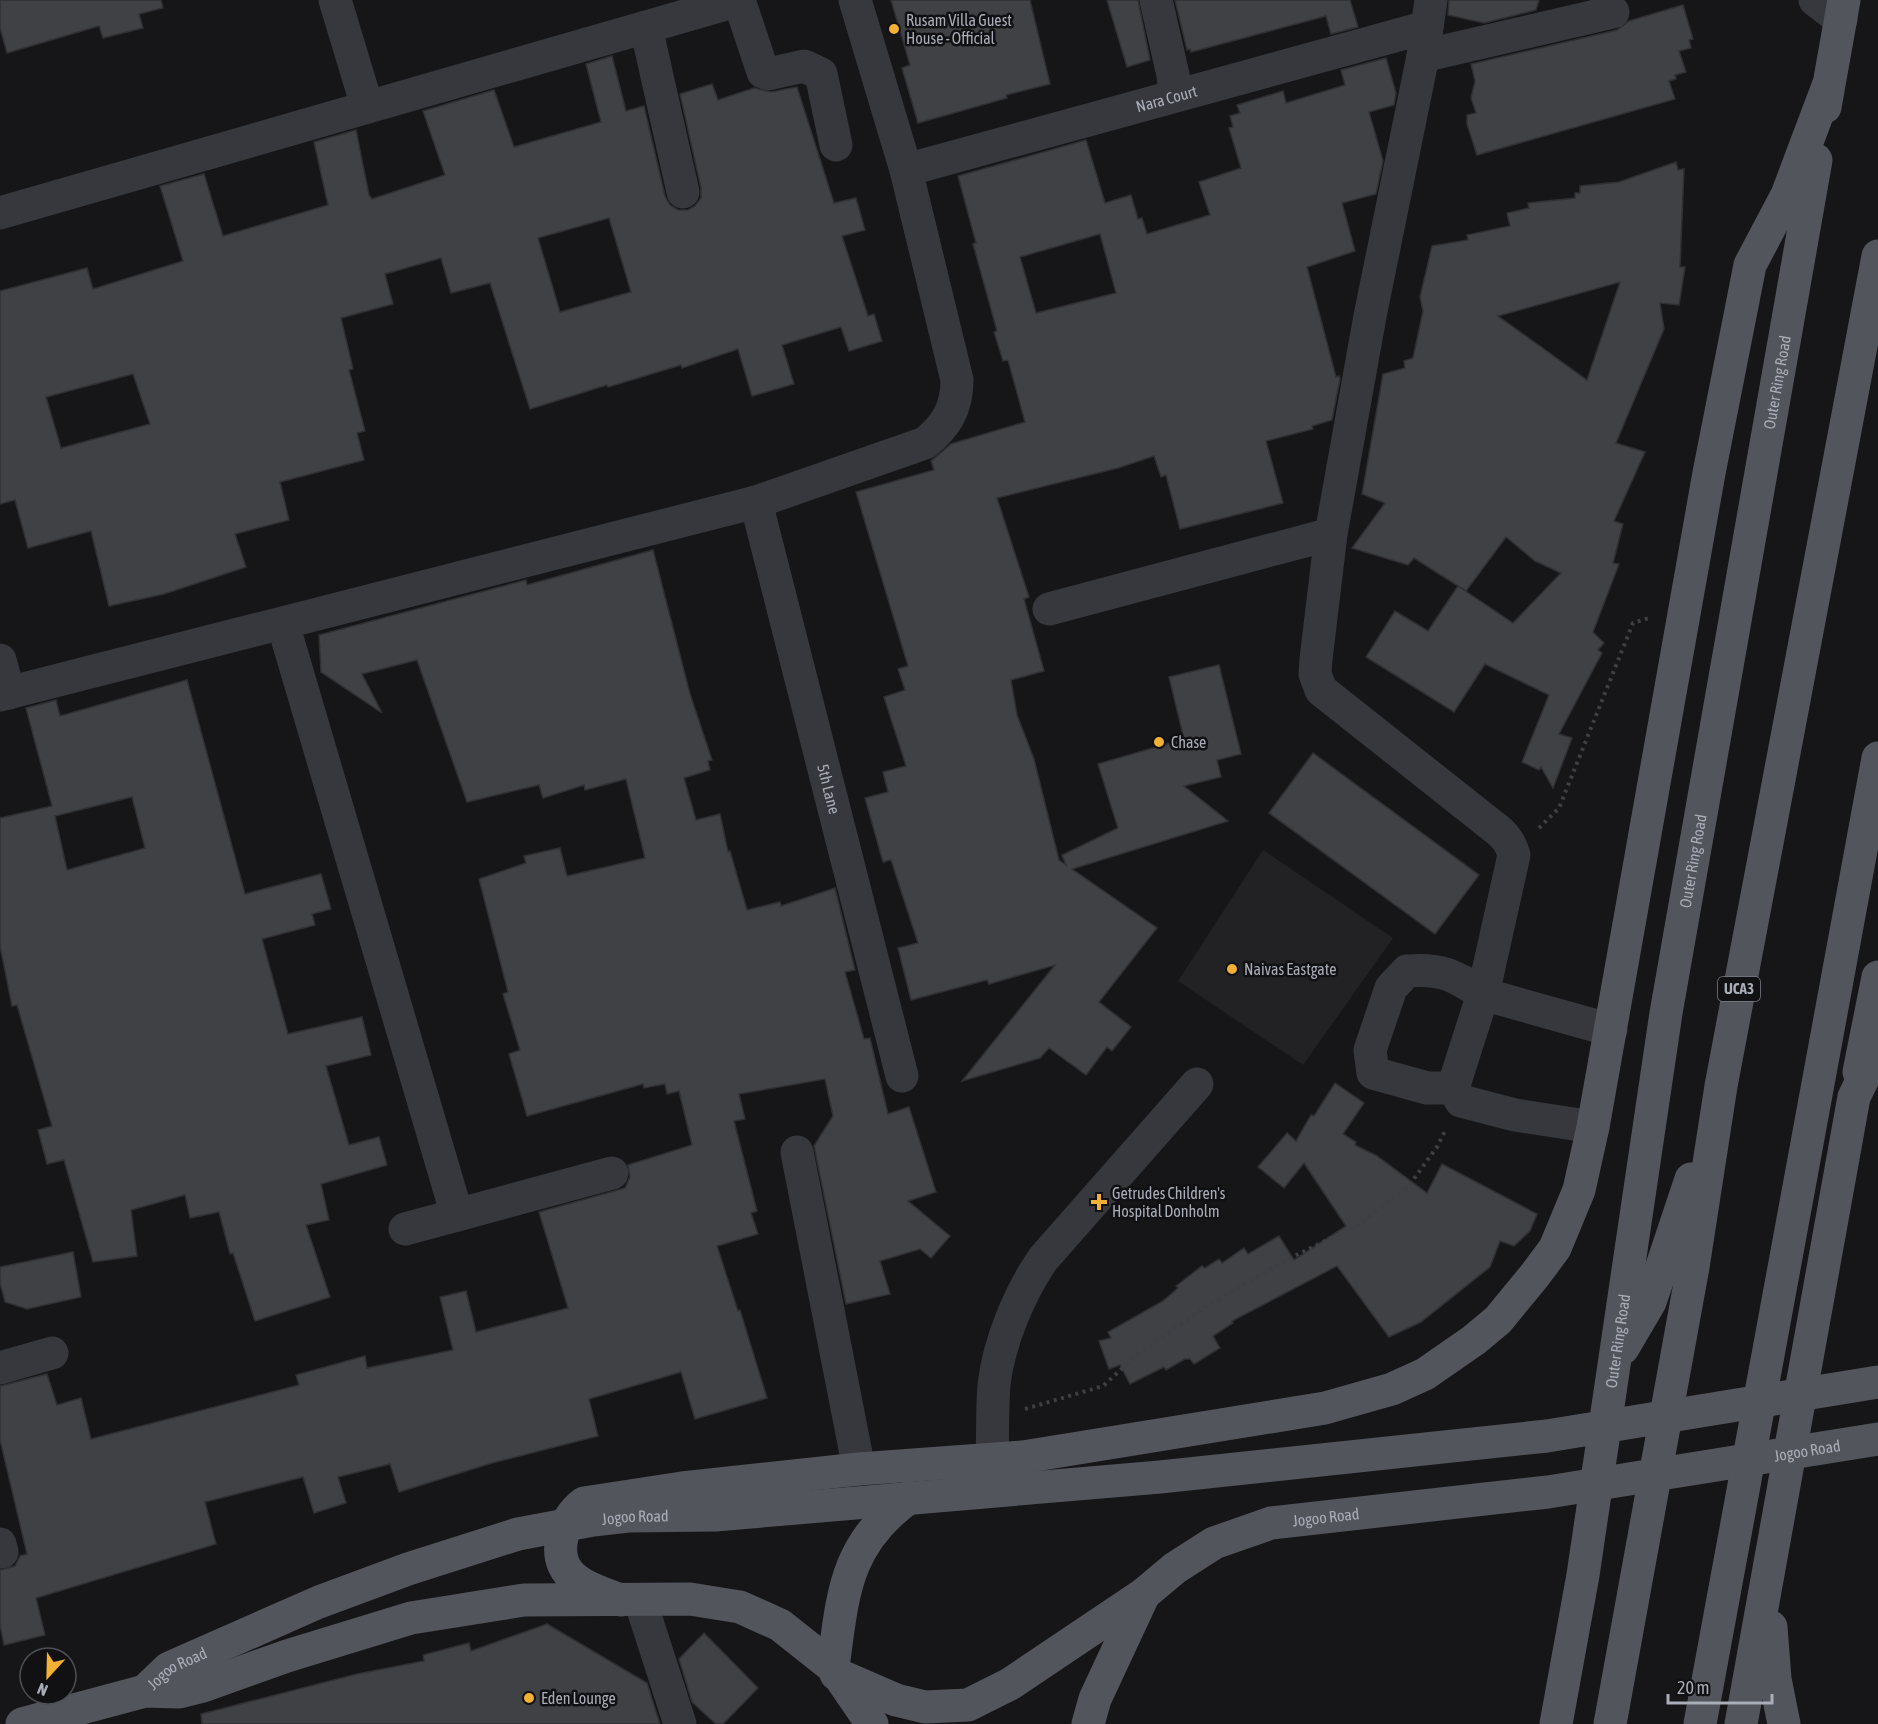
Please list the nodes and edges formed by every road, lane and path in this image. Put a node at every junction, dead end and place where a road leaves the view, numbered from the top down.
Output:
1 (335, 0) edge
2 (740, 0) edge
3 (855, 0) edge
4 (1156, 0) edge
5 (1815, 0) edge
6 (1843, 10) edge
7 (1613, 12) dead end
8 (646, 27) junction
9 (1427, 28) edge
10 (1828, 86) junction
11 (1175, 95) junction
12 (367, 106) junction
13 (836, 145) dead end
14 (906, 170) junction
15 (683, 192) dead end
16 (0, 213) edge
17 (1878, 256) edge
18 (756, 502) junction
19 (1331, 534) junction
20 (1049, 609) dead end
21 (1685, 616) junction
22 (283, 624) junction
23 (0, 660) edge
24 (5, 694) edge
25 (1878, 758) edge
26 (1510, 843) junction
27 (1878, 977) edge
28 (1483, 993) junction
29 (1611, 1030) junction
30 (1878, 1048) edge
31 (902, 1076) dead end
32 (1197, 1084) dead end
33 (1721, 1086) junction
34 (1457, 1094) junction
35 (1854, 1097) junction
36 (1593, 1127) junction
37 (797, 1152) dead end
38 (612, 1173) dead end
39 (457, 1215) junction
40 (405, 1229) dead end
41 (52, 1353) dead end
42 (1616, 1359) junction
43 (0, 1368) edge
44 (1878, 1382) edge
45 (993, 1419) junction
46 (1871, 1443) edge
47 (992, 1460) junction
48 (859, 1469) junction
49 (910, 1497) junction
50 (565, 1526) junction
51 (1768, 1583) junction
52 (1144, 1594) junction
53 (631, 1600) junction
54 (835, 1671) junction
55 (144, 1691) junction
56 (22, 1724) edge
57 (680, 1724) edge
58 (872, 1724) edge
59 (1088, 1724) edge
60 (1556, 1724) edge
61 (1610, 1724) edge
62 (1700, 1724) edge
63 (1741, 1724) edge
64 (1784, 1724) edge

1 - 12 street
2 - 8 street
2 - 13 street
3 - 14 street
4 - 11 street
5 - 6 street
6 - 10 main road, Outer Ring Road
7 - 9 street, Nara Court
8 - 12 street
8 - 15 street
9 - 11 street, Nara Court
9 - 19 street
10 - 21 main road
10 - 42 main road, Outer Ring Road
11 - 14 street, Nara Court
12 - 16 street
14 - 18 street
17 - 33 main road, UCA3
18 - 22 street
18 - 31 street, 5th Lane
19 - 20 street
19 - 26 street
21 - 26 path
21 - 29 main road
22 - 24 street
22 - 39 street
23 - 24 street
25 - 62 main road
26 - 28 street
27 - 35 main road
28 - 29 street
28 - 34 street
28 - 34 street
29 - 36 main road
30 - 35 main road
32 - 45 street
33 - 42 main road
33 - 61 main road, UCA3
34 - 36 street
34 - 45 path
35 - 51 main road
36 - 47 main road
37 - 48 street
38 - 39 street
39 - 40 street
41 - 43 street
42 - 60 main road, Outer Ring Road
44 - 49 main road, Jogoo Road
45 - 47 street
46 - 52 main road, Jogoo Road
47 - 48 main road
48 - 50 main road
49 - 50 main road, Jogoo Road
49 - 54 main road
50 - 53 main road
50 - 55 main road, Jogoo Road
51 - 63 main road
51 - 64 main road
52 - 54 main road, Jogoo Road
52 - 59 main road
53 - 54 main road, Jogoo Road
53 - 55 main road, Jogoo Road
53 - 57 street
54 - 58 main road
55 - 56 main road

